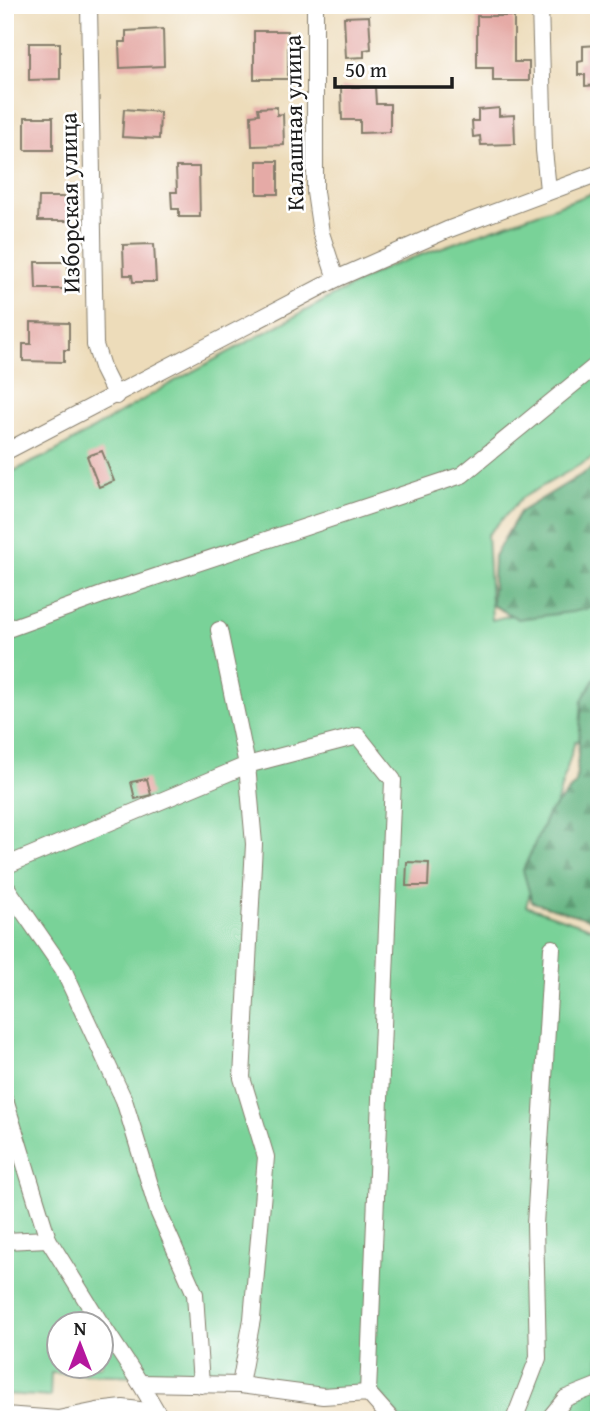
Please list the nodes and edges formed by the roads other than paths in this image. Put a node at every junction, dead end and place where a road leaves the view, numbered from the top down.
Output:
1 (89, 5) edge
2 (315, 5) edge
3 (540, 5) edge
4 (599, 173) edge
5 (548, 190) junction
6 (336, 279) junction
7 (599, 363) edge
8 (116, 396) junction
9 (5, 452) edge
10 (5, 630) edge
11 (219, 630) dead end
12 (247, 765) junction
13 (5, 866) edge
14 (5, 885) edge
15 (552, 948) dead end
16 (5, 1100) edge
17 (5, 1148) edge
18 (23, 1154) junction
19 (48, 1239) junction
20 (5, 1241) edge
21 (92, 1310) edge
22 (116, 1347) edge
23 (140, 1383) junction
24 (201, 1385) junction
25 (240, 1385) junction
26 (599, 1385) edge
27 (368, 1393) junction
28 (5, 1415) edge
29 (158, 1417) edge
30 (392, 1420) edge
31 (513, 1420) edge
32 (548, 1420) edge

1 - 8 street, Изборская улица
2 - 6 street, Калашная улица
3 - 5 street
4 - 5 street
5 - 6 street
6 - 8 street
7 - 10 street
8 - 9 street
11 - 12 street
12 - 13 street
12 - 25 street
12 - 27 street
14 - 24 street
15 - 31 street
16 - 18 street
17 - 18 street
18 - 19 street
19 - 20 street
19 - 21 street
22 - 23 street
23 - 24 street
23 - 29 street
24 - 25 street
25 - 27 street
26 - 32 street
27 - 30 street
28 - 29 street

